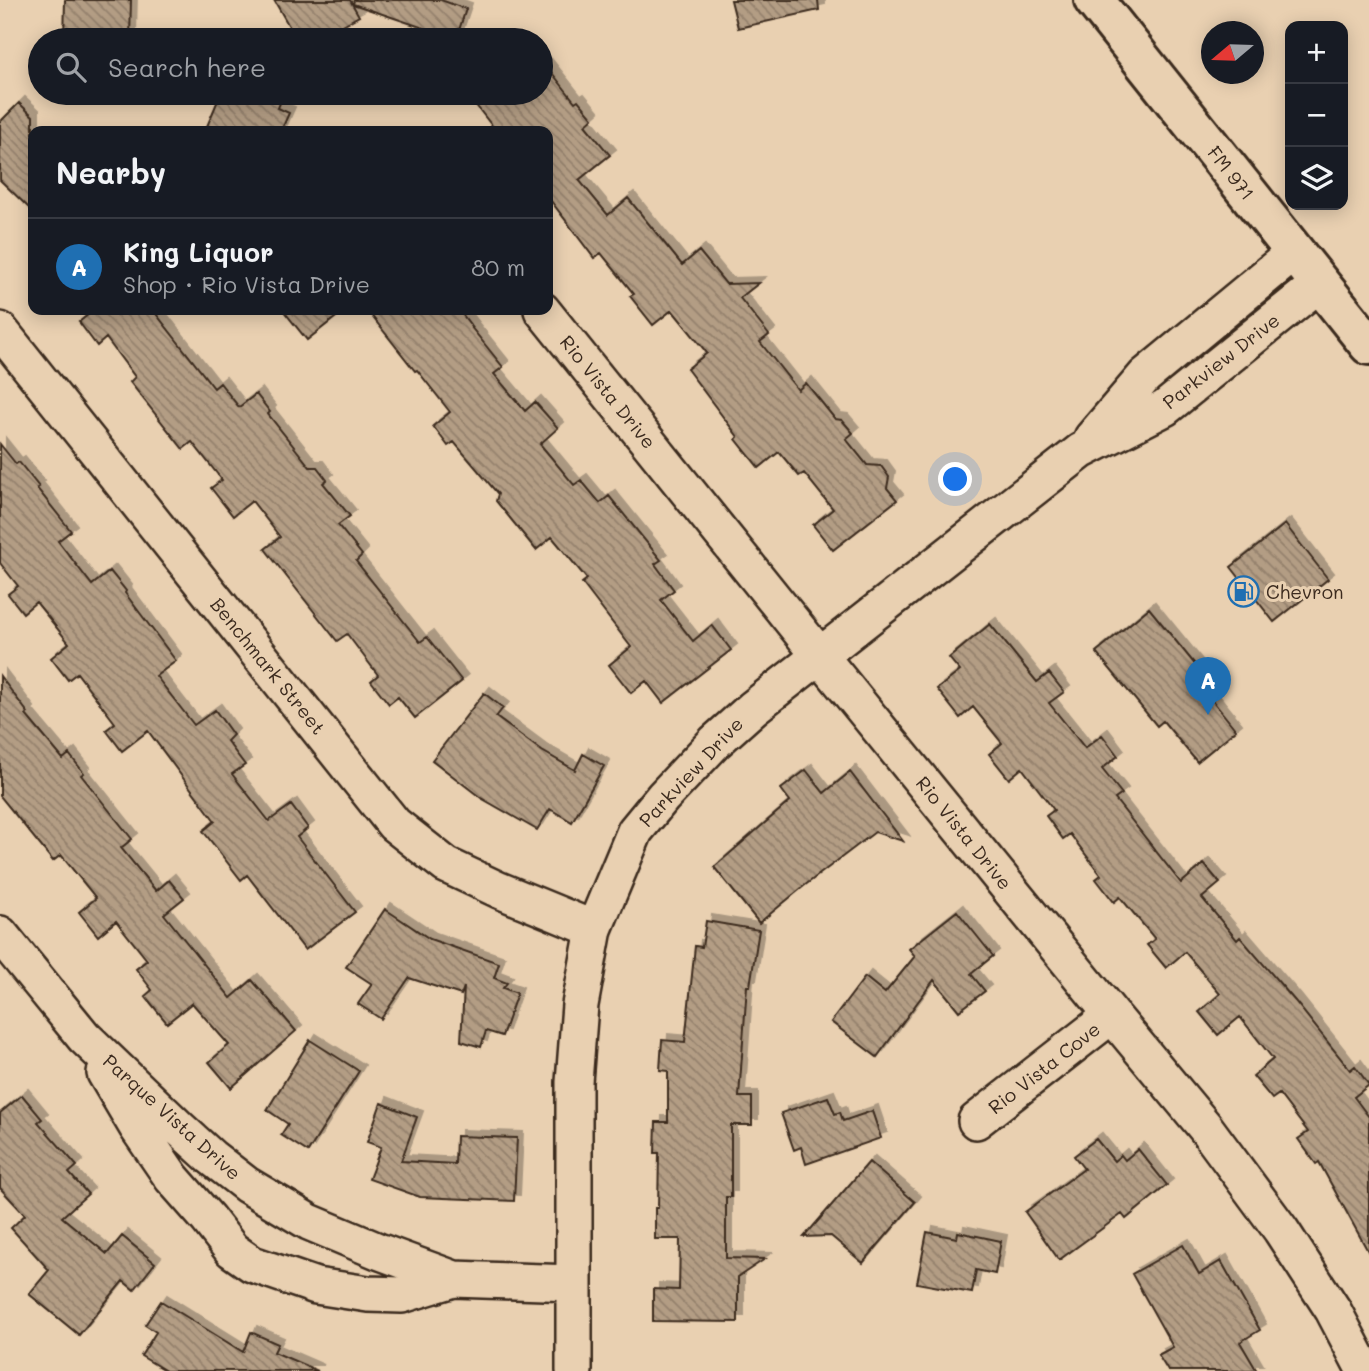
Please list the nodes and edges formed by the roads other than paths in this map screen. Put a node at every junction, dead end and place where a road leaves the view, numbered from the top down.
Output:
1 (1094, 0) edge
2 (1295, 252) junction
3 (1320, 283) junction
4 (546, 315) edge
5 (0, 330) edge
6 (1369, 345) edge
7 (1081, 451) junction
8 (820, 656) junction
9 (594, 929) junction
10 (0, 934) edge
11 (1112, 1015) junction
12 (84, 1037) junction
13 (976, 1121) dead end
14 (454, 1279) junction
15 (573, 1283) junction
16 (574, 1371) edge
17 (1365, 1371) edge

1 - 2 main road, FM 971 / FM 971
2 - 3 main road, FM 971 / FM 971
2 - 7 street, Parkview Drive
3 - 6 main road, FM 971 / FM 971
3 - 7 street, Parkview Drive
4 - 8 street, Rio Vista Drive
5 - 9 street, Benchmark Street
7 - 8 street, Parkview Drive
8 - 9 street, Parkview Drive
8 - 11 street, Rio Vista Drive
9 - 15 street, Parkview Drive
10 - 12 street, Parque Vista Drive
11 - 13 street, Rio Vista Cove
11 - 17 street, Rio Vista Drive
12 - 14 street, Parque Vista Drive
12 - 14 street, Parque Vista Drive
14 - 15 street, Parque Vista Drive
15 - 16 street, Parkview Drive

